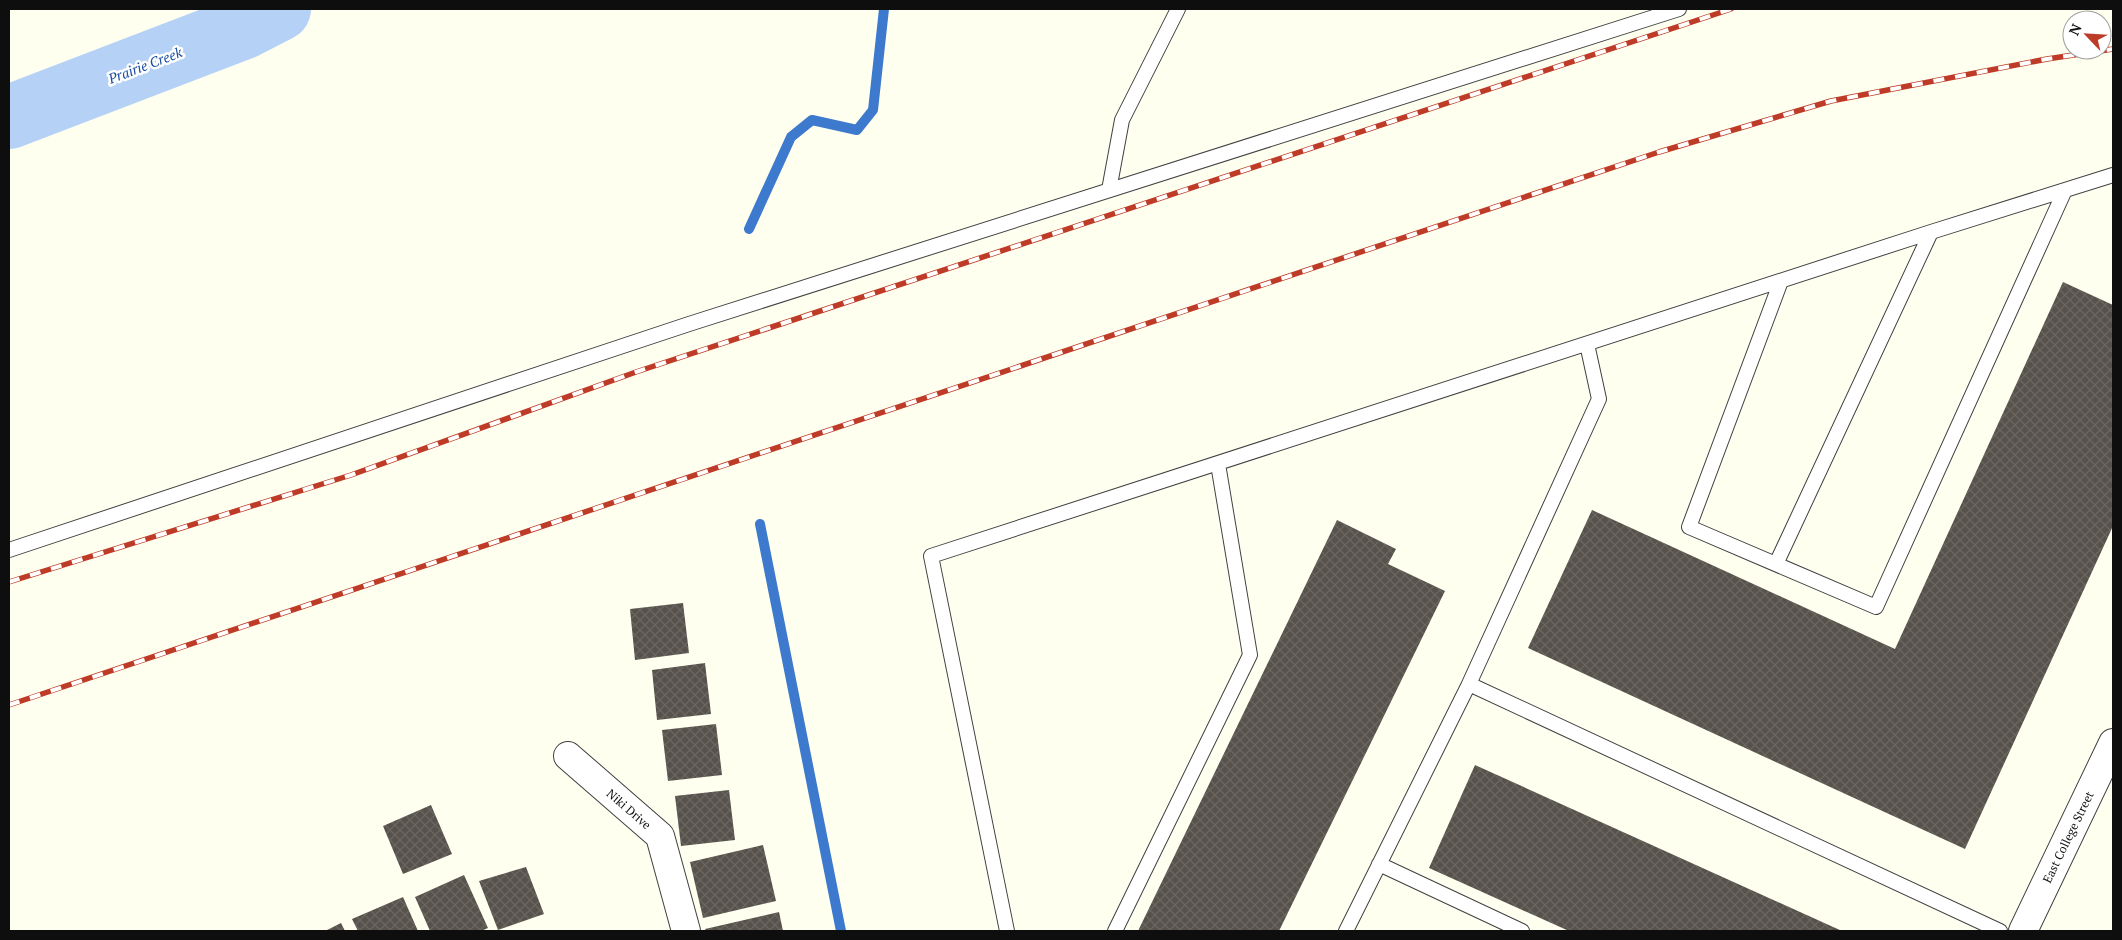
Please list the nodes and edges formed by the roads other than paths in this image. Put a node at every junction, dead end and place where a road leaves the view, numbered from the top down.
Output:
1 (1178, 9) edge
2 (1679, 9) edge
3 (2113, 175) edge
4 (1109, 190) junction
5 (2064, 190) junction
6 (1931, 232) junction
7 (1782, 281) junction
8 (1587, 344) junction
9 (1218, 464) junction
10 (9, 550) edge
11 (1776, 564) junction
12 (1469, 684) junction
13 (2113, 743) edge
14 (568, 756) dead end
15 (1379, 864) junction
16 (682, 930) edge
17 (1007, 931) edge
18 (1115, 931) edge
19 (1346, 931) edge
20 (1522, 931) edge
21 (2000, 931) edge
22 (2023, 931) edge

1 - 4 lane
2 - 4 lane
3 - 5 lane
4 - 10 lane
5 - 6 lane
5 - 11 lane
6 - 7 lane
6 - 11 lane
7 - 8 lane
7 - 11 lane
8 - 9 lane
8 - 12 lane
9 - 17 lane
9 - 18 lane
12 - 15 lane
12 - 21 lane
13 - 22 street, East College Street
14 - 16 street, Niki Drive
15 - 19 lane
15 - 20 lane

